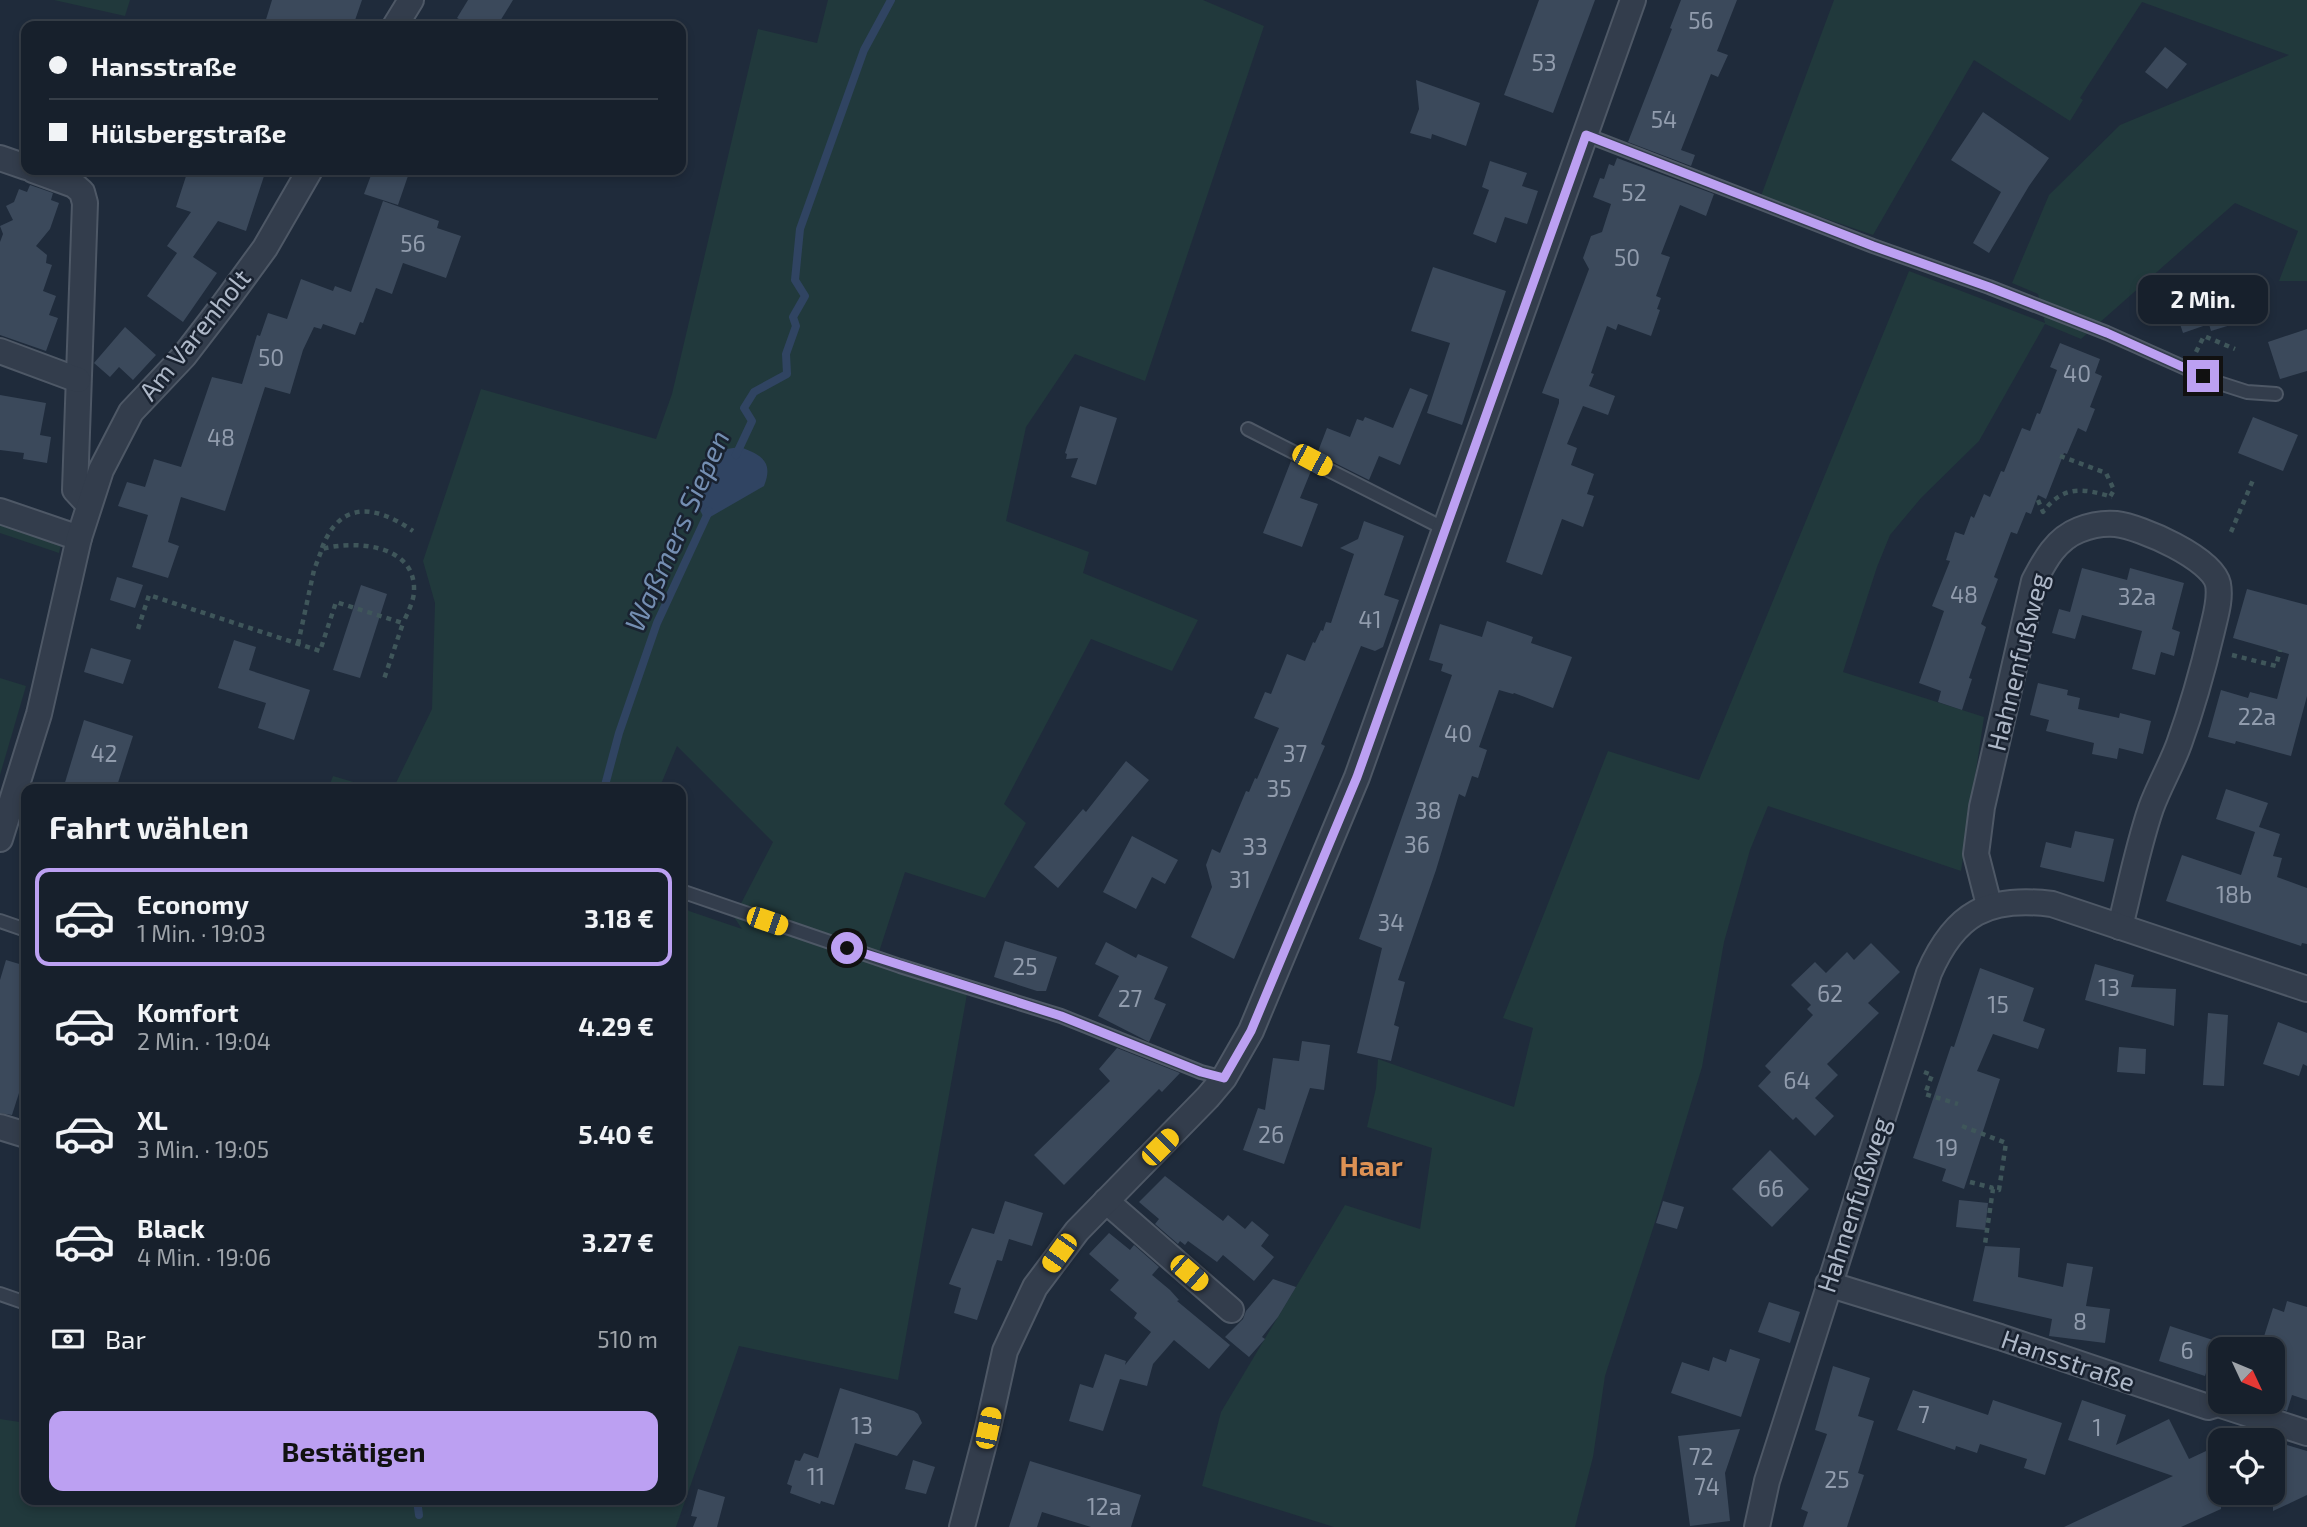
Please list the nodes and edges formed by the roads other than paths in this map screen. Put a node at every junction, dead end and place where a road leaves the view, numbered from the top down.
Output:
1 (411, 0) edge
2 (1633, 0) edge
3 (399, 21) edge
4 (1586, 135) junction
5 (0, 158) edge
6 (21, 165) edge
7 (47, 175) edge
8 (307, 175) edge
9 (0, 351) edge
10 (78, 380) junction
11 (2276, 394) dead end
12 (1248, 429) dead end
13 (88, 504) junction
14 (0, 511) edge
15 (1445, 529) junction
16 (79, 538) junction
17 (0, 839) edge
18 (686, 893) edge
19 (1989, 905) junction
20 (0, 921) edge
21 (2120, 926) junction
22 (21, 928) edge
23 (2307, 989) edge
24 (1224, 1078) junction
25 (0, 1127) edge
26 (21, 1133) edge
27 (1106, 1201) junction
28 (1828, 1284) junction
29 (0, 1294) edge
30 (21, 1301) edge
31 (1231, 1310) dead end
32 (2307, 1433) edge
33 (962, 1527) edge
34 (1757, 1527) edge

1 - 3 street
2 - 4 street
4 - 11 lane
4 - 15 street
5 - 6 street
7 - 10 street
8 - 13 street, Am Varenholt
9 - 10 street
10 - 13 street
12 - 15 lane
13 - 16 street, Am Varenholt
14 - 16 street
15 - 24 street
16 - 17 street, Am Varenholt
18 - 24 lane
19 - 21 street, Hahnenfußweg
19 - 21 street, Hahnenfußweg
19 - 28 street, Hahnenfußweg
20 - 22 lane
21 - 23 street, Hahnenfußweg
24 - 27 street
25 - 26 street
27 - 31 street
27 - 33 street
28 - 32 street, Hansstraße
28 - 34 street, Hahnenfußweg
29 - 30 lane

